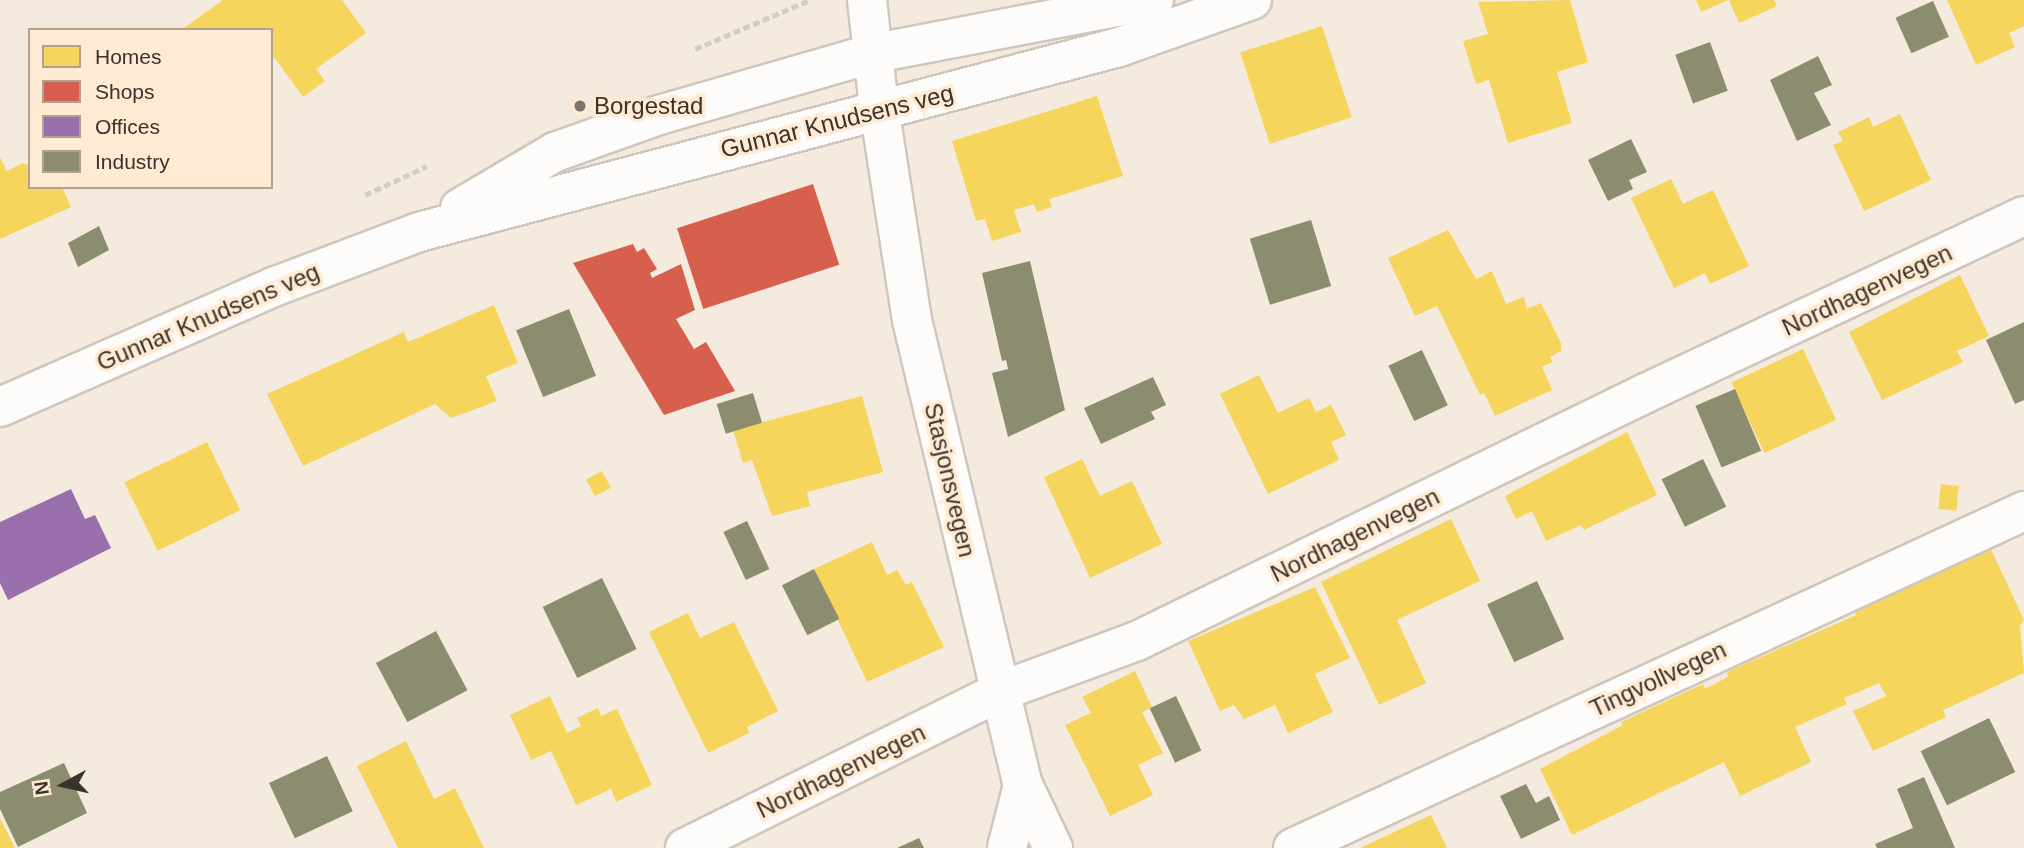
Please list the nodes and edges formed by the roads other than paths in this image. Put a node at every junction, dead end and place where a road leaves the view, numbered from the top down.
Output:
1 (867, 0) edge
2 (1154, 0) edge
3 (1252, 0) edge
4 (870, 54) junction
5 (879, 107) junction
6 (2024, 216) edge
7 (419, 232) junction
8 (0, 407) edge
9 (2024, 511) edge
10 (1000, 691) junction
11 (1023, 785) junction
12 (685, 848) edge
13 (1007, 848) edge
14 (1053, 848) edge
15 (1293, 848) edge

1 - 4 street, Stasjonsvegen
2 - 4 street, Gunnar Knudsens veg
3 - 5 street, Gunnar Knudsens veg
4 - 5 street, Stasjonsvegen
4 - 7 street, Gunnar Knudsens veg
5 - 7 street, Gunnar Knudsens veg
5 - 10 street, Stasjonsvegen
6 - 10 street, Nordhagenvegen
7 - 8 street, Gunnar Knudsens veg
9 - 15 street, Tingvollvegen
10 - 11 street, Stasjonsvegen
10 - 12 street, Nordhagenvegen
11 - 13 street, Stasjonsvegen
11 - 14 street

